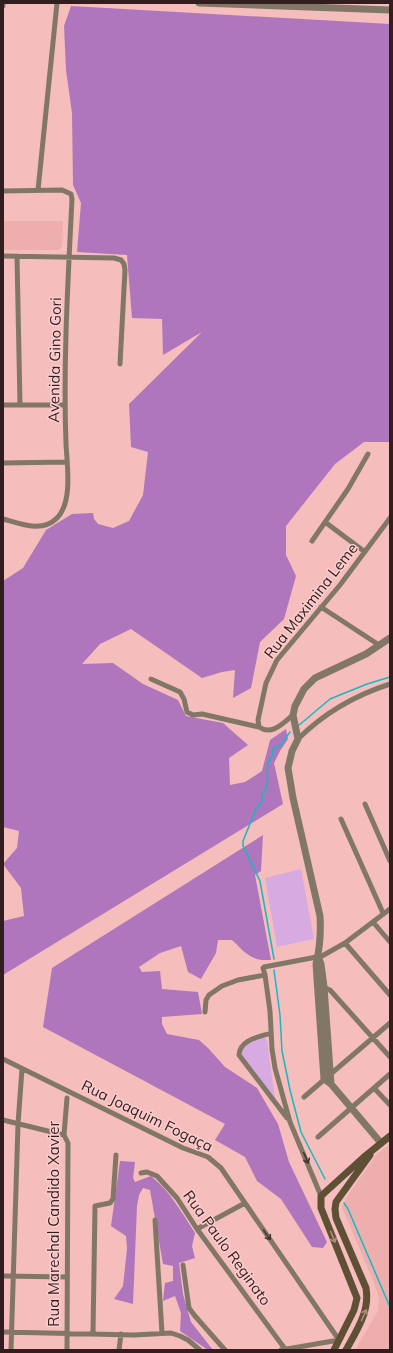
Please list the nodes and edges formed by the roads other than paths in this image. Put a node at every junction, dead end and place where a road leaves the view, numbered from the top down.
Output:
1 (56, 3) edge
2 (199, 3) edge
3 (390, 10) edge
4 (38, 190) junction
5 (3, 191) edge
6 (3, 256) edge
7 (16, 256) junction
8 (69, 257) junction
9 (120, 364) dead end
10 (3, 405) edge
11 (20, 405) junction
12 (64, 405) junction
13 (368, 454) dead end
14 (67, 462) junction
15 (3, 463) edge
16 (390, 518) edge
17 (3, 519) edge
18 (325, 522) junction
19 (312, 541) dead end
20 (365, 552) junction
21 (321, 607) junction
22 (390, 638) edge
23 (379, 645) junction
24 (151, 679) dead end
25 (390, 684) edge
26 (292, 715) junction
27 (259, 727) junction
28 (298, 739) junction
29 (365, 804) dead end
30 (342, 819) dead end
31 (390, 861) edge
32 (390, 909) edge
33 (383, 914) junction
34 (372, 922) junction
35 (390, 942) edge
36 (345, 943) junction
37 (318, 957) junction
38 (265, 975) junction
39 (321, 987) junction
40 (390, 995) edge
41 (205, 1012) dead end
42 (390, 1023) edge
43 (271, 1033) junction
44 (374, 1038) junction
45 (390, 1057) edge
46 (3, 1059) edge
47 (22, 1069) junction
48 (390, 1074) edge
49 (328, 1079) junction
50 (374, 1088) junction
51 (304, 1097) dead end
52 (67, 1098) dead end
53 (390, 1105) edge
54 (351, 1108) junction
55 (3, 1120) edge
56 (290, 1122) junction
57 (18, 1124) junction
58 (64, 1135) junction
59 (390, 1136) edge
60 (318, 1137) dead end
61 (381, 1143) junction
62 (374, 1150) junction
63 (116, 1155) dead end
64 (141, 1173) dead end
65 (321, 1196) junction
66 (245, 1203) junction
67 (336, 1218) junction
68 (155, 1220) dead end
69 (327, 1222) junction
70 (197, 1229) junction
71 (183, 1265) dead end
72 (3, 1276) edge
73 (12, 1276) junction
74 (67, 1277) junction
75 (3, 1332) edge
76 (11, 1332) junction
77 (67, 1333) junction
78 (162, 1333) junction
79 (93, 1334) junction
80 (121, 1334) junction
81 (339, 1340) junction
82 (11, 1350) edge
83 (67, 1350) edge
84 (119, 1350) edge
85 (200, 1350) edge
86 (225, 1350) edge
87 (283, 1350) edge
88 (334, 1350) edge
89 (346, 1350) edge

1 - 4 street
2 - 3 street
4 - 5 street
4 - 8 street, Avenida Gino Gori
6 - 7 street
7 - 8 street
7 - 11 street
8 - 9 street
8 - 12 street, Avenida Gino Gori
10 - 11 street
11 - 12 street
12 - 14 street, Avenida Gino Gori
13 - 18 street
14 - 15 street
14 - 17 street, Avenida Gino Gori
16 - 20 street, Rua Maximina Leme
18 - 19 street
18 - 20 street
20 - 21 street, Rua Maximina Leme
21 - 23 street
21 - 27 street, Rua Maximina Leme
22 - 23 street
23 - 26 street
24 - 27 street
25 - 28 street
26 - 27 street
26 - 28 street
28 - 37 street
29 - 31 street
30 - 33 street
32 - 33 street
33 - 34 street
34 - 35 street
34 - 36 street
36 - 37 street
36 - 40 street
37 - 38 street
37 - 39 street
38 - 41 street
38 - 43 street
39 - 44 street
39 - 49 street
42 - 44 street
43 - 56 street
43 - 56 street
44 - 45 street
44 - 49 street
46 - 47 street, Rua Joaquim Fogaça
47 - 57 street
47 - 66 street, Rua Joaquim Fogaça
48 - 50 street
49 - 51 street
49 - 54 street
50 - 53 street
50 - 54 street
52 - 58 street, Rua Marechal Candido Xavier
54 - 60 street
54 - 61 street
55 - 57 street
56 -> 65 street
57 - 58 street
57 - 73 street
58 - 74 street, Rua Marechal Candido Xavier
59 - 61 main road
61 - 62 main road
62 - 65 main road
62 - 67 main road
63 - 79 street
64 - 70 street, Rua Paulo Reginato
65 - 69 main road
66 - 70 street
66 -> 81 street, Rua Joaquim Fogaça
67 - 69 main road
89 -> 67 main road
68 - 78 street
69 -> 81 main road
70 - 87 street, Rua Paulo Reginato
71 - 86 street
72 - 73 street
73 - 74 street
73 - 76 street
74 - 77 street, Rua Marechal Candido Xavier
75 - 76 street
76 - 77 street
76 - 82 street
77 - 79 street
77 - 83 street, Rua Marechal Candido Xavier
78 - 80 street
78 - 85 street
79 - 80 street
80 - 84 street
81 - 87 street
81 - 88 main road

